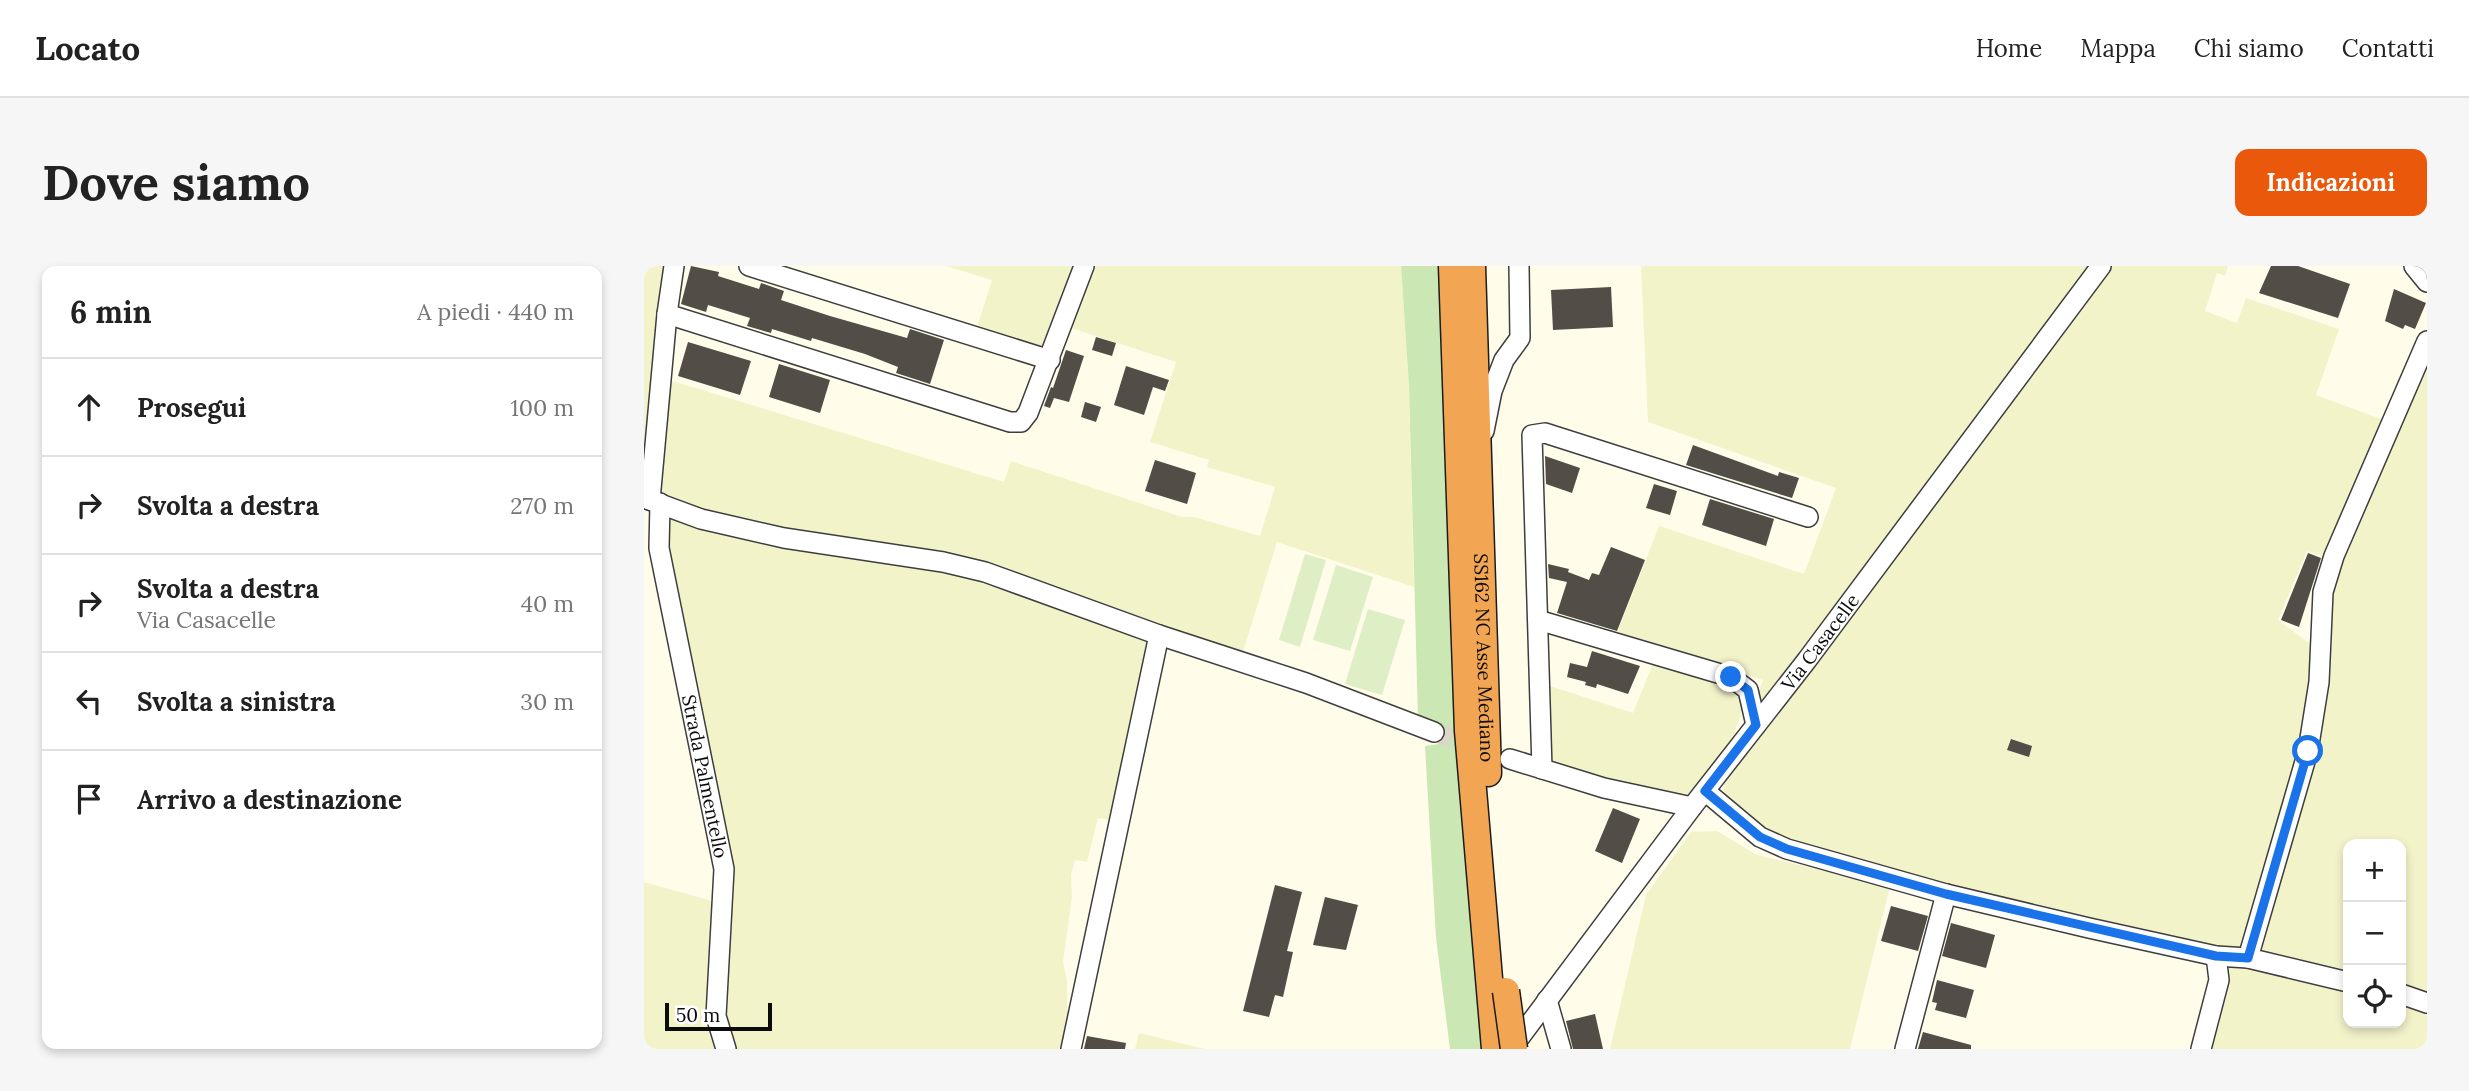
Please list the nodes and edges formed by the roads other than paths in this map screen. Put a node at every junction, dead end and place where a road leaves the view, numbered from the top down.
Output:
1 (674, 266) edge
2 (749, 266) edge
3 (1084, 266) edge
4 (1452, 266) edge
5 (1472, 266) edge
6 (1519, 266) edge
7 (2101, 266) edge
8 (2414, 266) edge
9 (2427, 282) edge
10 (667, 314) junction
11 (2427, 341) edge
12 (1049, 360) junction
13 (1479, 456) junction
14 (651, 500) edge
15 (1808, 517) dead end
16 (1538, 620) junction
17 (1159, 635) junction
18 (1756, 725) junction
19 (1434, 732) tunnel mouth
20 (1510, 760) dead end
21 (1542, 769) junction
22 (1705, 791) junction
23 (1692, 807) junction
24 (1946, 894) junction
25 (2216, 956) junction
26 (2248, 958) junction
27 (2343, 981) edge
28 (2406, 997) edge
29 (1548, 1000) junction
30 (2427, 1003) edge
31 (726, 1049) edge
32 (1071, 1049) edge
33 (1495, 1049) edge
34 (1512, 1049) edge
35 (1561, 1049) edge
36 (1905, 1049) edge
37 (2201, 1049) edge

1 - 10 street, Strada Palmentello
2 - 12 street
3 - 12 street
4 - 33 highway, SS162 NC Asse Mediano
5 - 13 highway, SS162 NC Asse Mediano
6 - 13 street
7 - 18 street, Via Casacelle
8 - 9 street
10 - 12 street
10 - 14 street, Strada Palmentello
11 - 26 street
13 - 34 highway, SS162 NC Asse Mediano, bridge
14 - 17 street
14 - 31 street, Strada Palmentello
15 - 16 street
16 - 18 street
16 - 21 street
17 - 19 street
17 - 32 street
18 - 22 street, Via Casacelle
20 - 21 street
21 - 23 street
22 - 23 street, Via Casacelle
22 - 24 street
23 - 29 street, Via Casacelle
24 - 25 street
24 - 36 street
25 - 26 street
25 - 37 street
26 - 27 street
28 - 30 street
29 - 34 street, Via Casacelle
29 - 35 street

